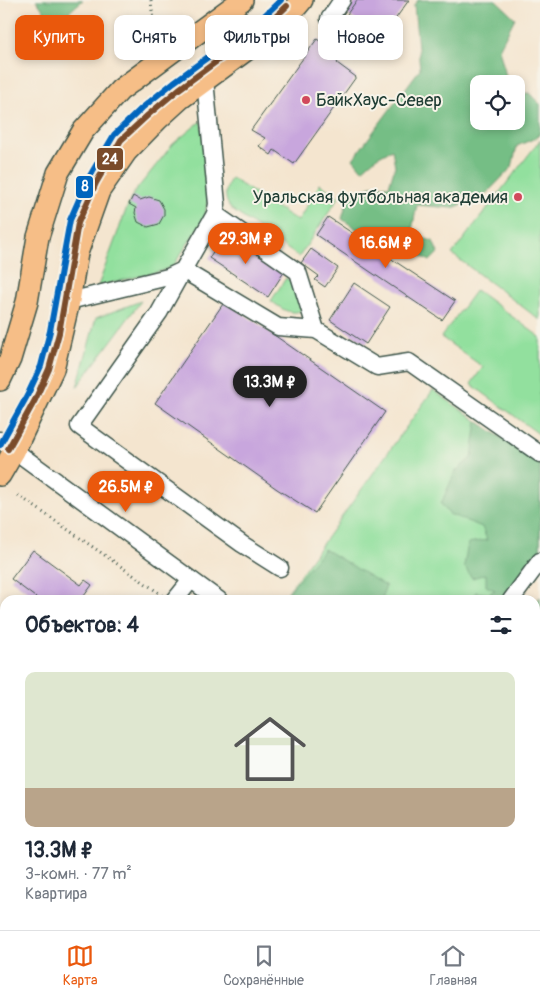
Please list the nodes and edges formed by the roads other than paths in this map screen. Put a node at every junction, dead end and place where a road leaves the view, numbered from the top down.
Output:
1 (242, 0) edge
2 (342, 0) edge
3 (299, 3) edge
4 (332, 15) edge
5 (205, 80) junction
6 (215, 214) junction
7 (183, 270) junction
8 (69, 301) junction
9 (316, 330) junction
10 (0, 380) edge
11 (7, 445) edge
12 (540, 454) edge
13 (0, 475) edge
14 (540, 561) edge
15 (280, 568) dead end
16 (191, 580) junction
17 (179, 595) edge
18 (212, 595) edge
19 (515, 595) edge

1 - 10 main road
2 - 4 street
3 - 5 main road
5 - 6 street
5 - 8 main road
6 - 7 street
6 - 9 street
7 - 8 street
7 - 9 street
7 - 15 street
8 - 11 main road
9 - 12 street
11 - 13 main road
11 - 16 street
14 - 19 street
16 - 17 street
16 - 18 street

